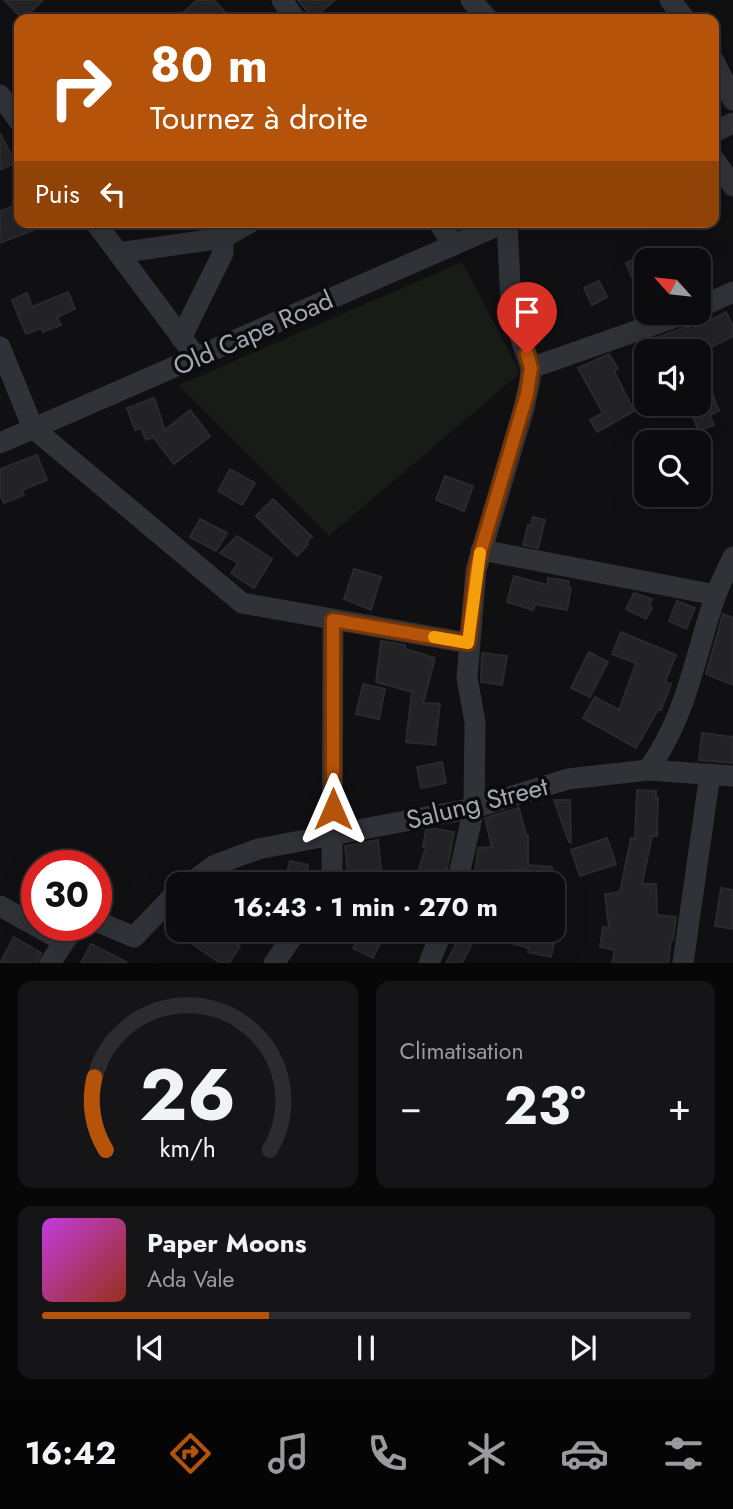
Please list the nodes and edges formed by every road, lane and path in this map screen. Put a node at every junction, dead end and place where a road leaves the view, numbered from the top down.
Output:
1 (471, 0) edge
2 (670, 0) edge
3 (484, 14) edge
4 (681, 14) edge
5 (719, 71) edge
6 (0, 95) edge
7 (733, 100) edge
8 (11, 119) edge
9 (719, 166) edge
10 (733, 186) edge
11 (99, 228) edge
12 (240, 228) edge
13 (443, 228) edge
14 (493, 228) edge
15 (507, 228) edge
16 (223, 238) junction
17 (454, 245) junction
18 (118, 253) junction
19 (733, 292) edge
20 (711, 303) edge
21 (650, 326) edge
22 (181, 338) junction
23 (0, 347) edge
24 (197, 358) junction
25 (531, 368) junction
26 (33, 428) junction
27 (0, 443) edge
28 (481, 550) junction
29 (733, 557) edge
30 (716, 595) junction
31 (333, 620) junction
32 (468, 643) junction
33 (648, 770) junction
34 (710, 774) junction
35 (733, 776) edge
36 (474, 808) junction
37 (333, 836) junction
38 (205, 872) edge
39 (332, 872) edge
40 (460, 872) edge
41 (166, 904) edge
42 (0, 906) edge
43 (21, 915) edge
44 (112, 928) edge
45 (64, 941) edge
46 (289, 942) edge
47 (438, 942) edge
48 (50, 963) edge
49 (274, 963) edge
50 (429, 963) edge
51 (683, 963) edge

1 - 3 street
2 - 4 street
5 - 7 street
6 - 8 street
9 - 10 street
11 - 18 street
12 - 16 street
13 - 17 street
14 - 17 street, Old Cape Road
15 - 25 street
16 - 18 street
16 - 22 street
17 - 24 street, Old Cape Road
18 - 22 street
19 - 20 street
21 - 25 street
22 - 24 street
23 - 26 street
24 - 26 street, Old Cape Road
25 - 28 street
26 - 27 street, Old Cape Road
26 - 31 street
28 - 30 street
28 - 32 street
29 - 30 street
30 - 33 street
31 - 32 street
31 - 37 street
32 - 36 street
33 - 34 street, Salung Street
33 - 36 street, Salung Street
34 - 35 street, Salung Street
34 - 51 street
36 - 37 street, Salung Street
36 - 40 street
37 - 38 street, Salung Street
37 - 39 street
41 - 44 street
42 - 43 street
45 - 48 street
46 - 49 street
47 - 50 street

